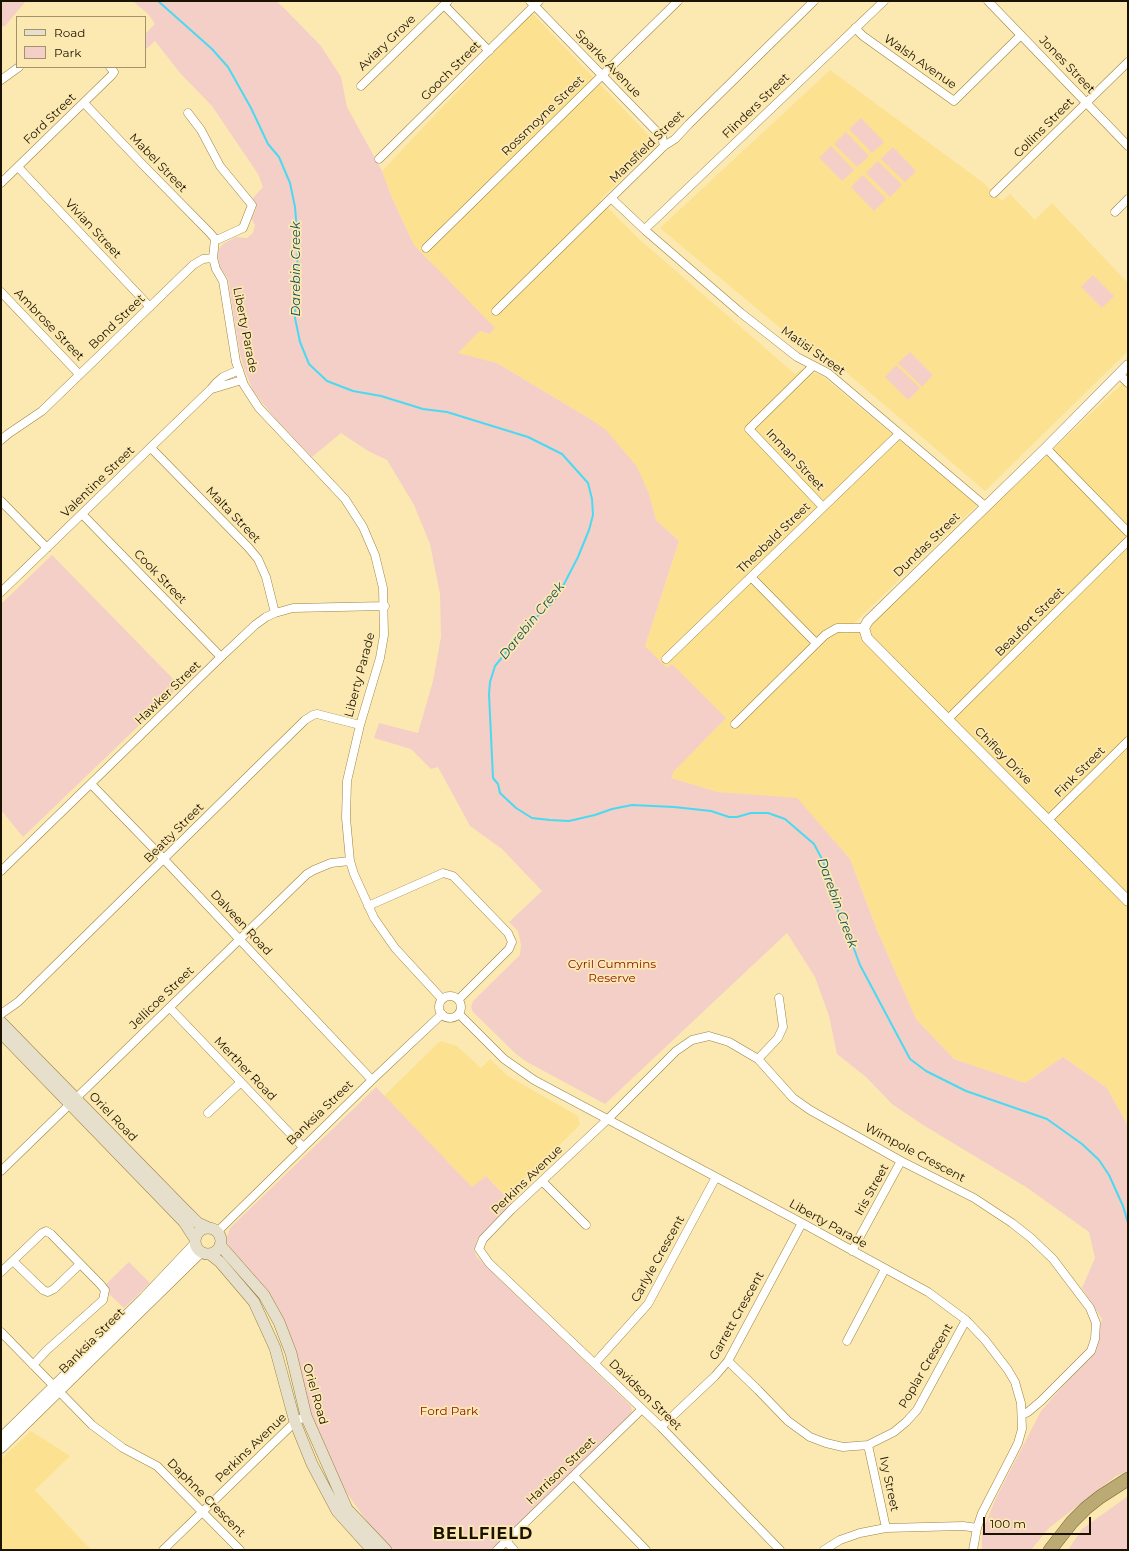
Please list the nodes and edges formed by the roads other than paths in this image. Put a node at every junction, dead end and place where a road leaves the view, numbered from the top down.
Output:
1 (678, 1) edge
2 (814, 1) edge
3 (884, 1) edge
4 (988, 1) edge
5 (446, 3) edge
6 (535, 3) edge
7 (856, 28) junction
8 (1021, 36) junction
9 (489, 51) junction
10 (1128, 62) edge
11 (18, 68) edge
12 (112, 69) edge
13 (602, 75) junction
14 (1, 80) edge
15 (361, 86) dead end
16 (84, 103) junction
17 (1086, 103) junction
18 (188, 113) dead end
19 (664, 146) junction
20 (1128, 146) edge
21 (379, 159) dead end
22 (18, 167) junction
23 (1, 183) edge
24 (994, 193) dead end
25 (611, 198) junction
26 (1128, 199) edge
27 (1115, 212) dead end
28 (645, 229) junction
29 (214, 239) junction
30 (426, 248) dead end
31 (213, 258) junction
32 (1, 292) edge
33 (150, 307) junction
34 (496, 311) dead end
35 (1128, 365) edge
36 (813, 366) junction
37 (239, 370) junction
38 (79, 374) junction
39 (1119, 374) junction
40 (242, 380) junction
41 (1128, 383) edge
42 (211, 389) junction
43 (899, 434) junction
44 (1, 440) edge
45 (151, 448) junction
46 (1046, 448) junction
47 (1, 501) edge
48 (985, 506) junction
49 (823, 507) junction
50 (82, 514) junction
51 (1128, 532) edge
52 (1128, 541) edge
53 (47, 548) junction
54 (751, 577) junction
55 (1, 592) edge
56 (385, 606) junction
57 (275, 613) junction
58 (864, 628) junction
59 (816, 643) junction
60 (222, 657) junction
61 (666, 659) dead end
62 (948, 719) junction
63 (735, 724) dead end
64 (360, 725) junction
65 (1128, 741) edge
66 (91, 784) junction
67 (1048, 820) junction
68 (164, 859) junction
69 (350, 860) junction
70 (1, 871) edge
71 (1128, 901) edge
72 (368, 906) junction
73 (240, 940) junction
74 (779, 998) dead end
75 (442, 999) junction
76 (459, 999) junction
77 (170, 1008) junction
78 (442, 1014) junction
79 (459, 1014) junction
80 (1, 1023) edge
81 (758, 1059) junction
82 (372, 1080) junction
83 (241, 1082) junction
84 (72, 1101) junction
85 (208, 1113) dead end
86 (608, 1119) junction
87 (303, 1147) junction
88 (901, 1161) junction
89 (1, 1172) edge
90 (716, 1177) junction
91 (542, 1181) junction
92 (802, 1223) junction
93 (586, 1225) dead end
94 (213, 1230) junction
95 (220, 1245) junction
96 (200, 1247) junction
97 (852, 1251) junction
98 (13, 1261) junction
99 (489, 1263) joint
100 (80, 1264) junction
101 (885, 1268) junction
102 (1, 1272) edge
103 (966, 1320) junction
104 (1, 1332) edge
105 (847, 1341) dead end
106 (728, 1361) junction
107 (594, 1363) junction
108 (33, 1365) junction
109 (57, 1390) junction
110 (642, 1409) junction
111 (1022, 1415) junction
112 (306, 1416) junction
113 (294, 1422) junction
114 (661, 1427) junction
115 (1, 1438) edge
116 (868, 1445) junction
117 (1, 1448) edge
118 (574, 1476) junction
119 (1128, 1478) edge
120 (202, 1513) junction
121 (886, 1528) junction
122 (976, 1528) junction
123 (506, 1541) junction
124 (163, 1550) edge
125 (240, 1550) edge
126 (372, 1550) edge
127 (386, 1550) edge
128 (497, 1550) edge
129 (514, 1550) edge
130 (646, 1550) edge
131 (780, 1550) edge
132 (824, 1550) edge
133 (973, 1550) edge
134 (1050, 1550) edge

1 - 13 street, Rossmoyne Street
2 - 19 street, Mansfield Street
3 - 7 street, Flinders Street
4 - 8 street, Jones Street
5 - 9 street
5 - 15 street, Aviary Grove
6 - 9 street, Gooch Street
6 - 13 street, Sparks Avenue
7 - 8 street, Walsh Avenue
7 - 28 street, Flinders Street
8 - 17 street, Jones Street
9 - 21 street, Gooch Street
10 - 17 street, Collins Street
11 - 14 street
12 - 16 street, Ford Street
13 - 19 street, Sparks Avenue
13 - 30 street, Rossmoyne Street
16 - 22 street, Ford Street
16 - 29 street, Mabel Street
17 - 20 street, Jones Street
17 - 24 street, Collins Street
18 - 29 street
19 - 25 street, Mansfield Street
22 - 23 street, Ford Street
22 - 33 street, Vivian Street
25 - 28 street, Matisi Street
25 - 34 street, Mansfield Street
26 - 27 street
28 - 36 street, Matisi Street
29 - 31 street
31 - 33 street, Bond Street
31 - 37 street, Liberty Parade
32 - 38 street, Ambrose Street
33 - 38 street, Bond Street
35 - 39 street, Dundas Street
36 - 43 street, Matisi Street
36 - 49 street, Inman Street
37 - 40 street, Liberty Parade
37 - 42 street, Valentine Street
38 - 44 street, Bond Street
39 - 41 street
39 - 46 street, Dundas Street
40 - 42 street, Valentine Street
40 - 56 street, Liberty Parade
42 - 45 street, Valentine Street
43 - 48 street, Matisi Street
43 - 49 street, Theobald Street
45 - 50 street, Valentine Street
45 - 57 street, Malta Street
46 - 48 street, Dundas Street
46 - 51 street
47 - 53 street
48 - 58 street, Dundas Street
49 - 54 street, Theobald Street
50 - 53 street, Valentine Street
50 - 60 street, Cook Street
52 - 62 street, Beaufort Street
53 - 55 street, Valentine Street
54 - 59 street
54 - 61 street, Theobald Street
56 - 57 street, Hawker Street
56 - 64 street, Liberty Parade
57 - 60 street, Hawker Street
58 - 59 street
58 - 62 street, Chifley Drive
59 - 63 street
60 - 66 street, Hawker Street
62 - 67 street, Chifley Drive
64 - 68 street, Beatty Street
64 - 69 street, Liberty Parade
65 - 67 street, Fink Street
66 - 68 street, Dalveen Road
66 - 70 street, Hawker Street
67 - 71 street, Chifley Drive
68 - 73 street, Dalveen Road
68 - 80 street, Beatty Street
69 - 72 street, Liberty Parade
69 - 73 street, Jellicoe Street
72 - 75 street, Liberty Parade
72 - 76 street
73 - 77 street, Jellicoe Street
73 - 82 street, Dalveen Road
74 - 81 street
75 - 76 street
75 - 78 street
76 - 79 street
77 - 83 street, Merther Road
77 - 84 street, Jellicoe Street
78 - 79 street
78 - 82 street, Banksia Street
79 - 86 street, Liberty Parade
80 - 84 main road, Oriel Road
81 - 86 street, Wimpole Crescent
81 - 88 street, Wimpole Crescent
82 - 87 street, Banksia Street
83 - 85 street
83 - 87 street, Merther Road
84 - 89 street, Jellicoe Street
84 - 94 main road, Oriel Road
84 - 96 main road, Oriel Road
86 - 90 street, Liberty Parade
86 - 91 street, Perkins Avenue
87 - 94 street, Banksia Street
88 - 97 street, Iris Street
88 - 111 street, Wimpole Crescent
90 - 92 street, Liberty Parade
90 - 107 street, Carlyle Crescent
91 - 93 street
91 - 99 street, Perkins Avenue
92 - 97 street, Liberty Parade
92 - 106 street, Garrett Crescent
94 - 95 main road
94 - 96 main road
95 - 96 main road
95 - 112 main road, Oriel Road
96 - 109 street, Banksia Street
96 - 113 main road, Oriel Road
97 - 101 street, Liberty Parade
98 - 100 street
98 - 100 street
98 - 102 street
99 - 107 street, Davidson Street
100 - 108 street
101 - 103 street, Liberty Parade
101 - 105 street
103 - 111 street, Liberty Parade
103 - 116 street, Poplar Crescent
104 - 108 street, Daphne Crescent
106 - 114 street, Garrett Crescent
106 - 116 street, Poplar Crescent
107 - 110 street, Davidson Street
108 - 109 street, Daphne Crescent
109 - 115 street, Banksia Street
109 - 117 street, Banksia Street
109 - 120 street, Daphne Crescent
110 - 114 street, Davidson Street
110 - 118 street, Harrison Street
111 - 122 street, Liberty Parade
112 - 113 street, Perkins Avenue
112 - 127 main road, Oriel Road
113 - 120 street, Perkins Avenue
113 - 126 main road, Oriel Road
114 - 131 street, Davidson Street
116 - 121 street, Ivy Street
118 - 123 street, Harrison Street
118 - 130 street
119 - 134 highway
120 - 124 street, Perkins Avenue
120 - 125 street, Daphne Crescent
121 - 122 street
121 - 132 street
122 - 133 street, Liberty Parade
123 - 128 street, Harrison Street
123 - 129 street

